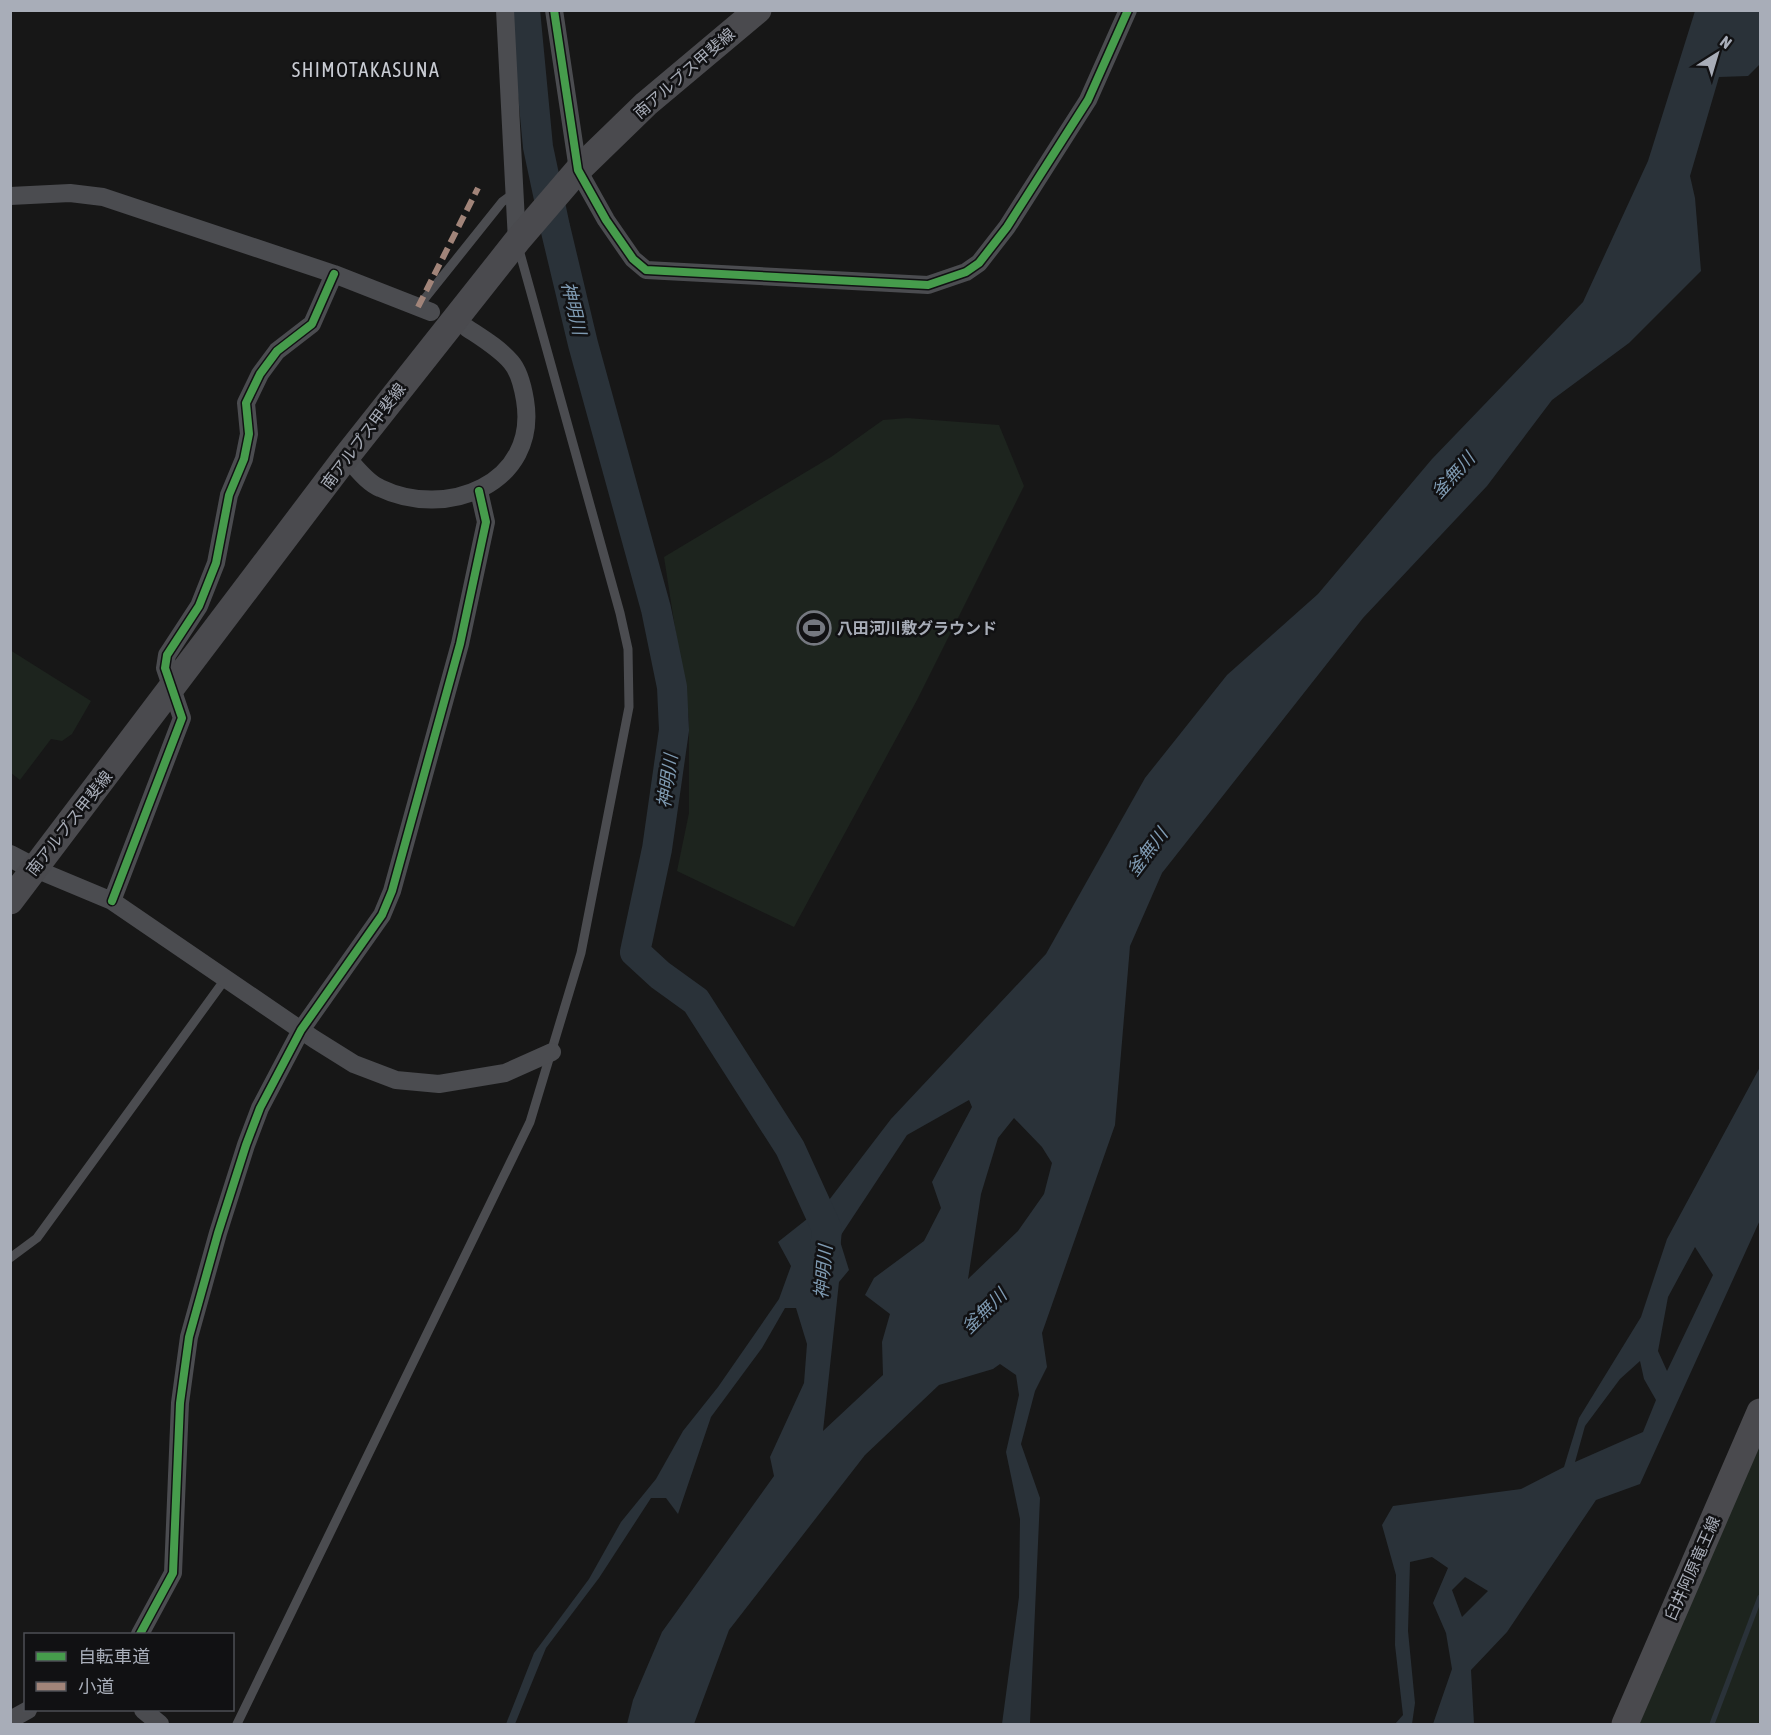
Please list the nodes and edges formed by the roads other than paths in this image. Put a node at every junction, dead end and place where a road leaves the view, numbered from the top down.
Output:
1 (505, 10) edge
2 (554, 10) edge
3 (758, 10) edge
4 (1128, 10) edge
5 (574, 174) junction
6 (513, 194) junction
7 (10, 196) edge
8 (524, 232) junction
9 (334, 274) junction
10 (425, 309) joint
11 (467, 328) dead end
12 (346, 458) junction
13 (479, 491) junction
14 (172, 689) junction
15 (22, 862) edge
16 (10, 901) edge
17 (112, 901) junction
18 (226, 978) junction
19 (301, 1030) junction
20 (552, 1052) junction
21 (10, 1258) edge
22 (1761, 1412) edge
23 (141, 1633) edge
24 (27, 1711) edge
25 (144, 1711) edge
26 (11, 1723) edge
27 (160, 1725) edge
28 (237, 1725) edge
29 (1625, 1725) edge

1 - 6 street
2 - 5 street
3 - 5 main road, 南アルプス甲斐線
4 - 5 street
5 - 8 main road, 南アルプス甲斐線
6 - 8 street
6 - 10 lane
7 - 9 street
8 - 12 main road, 南アルプス甲斐線
8 - 20 lane
9 - 10 street
9 - 14 street
11 - 13 street
12 - 13 street
12 - 14 main road, 南アルプス甲斐線
13 - 19 street
14 - 15 main road, 南アルプス甲斐線
14 - 17 street
15 - 16 main road, 南アルプス甲斐線
15 - 17 street
17 - 18 street
18 - 19 street
18 - 21 lane
19 - 20 street
19 - 23 street
20 - 28 lane
22 - 29 main road, 臼井阿原竜王線
24 - 26 street
25 - 27 street

